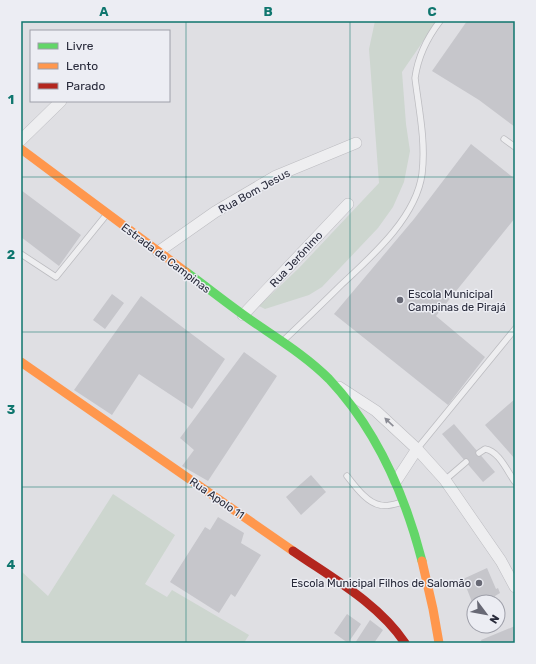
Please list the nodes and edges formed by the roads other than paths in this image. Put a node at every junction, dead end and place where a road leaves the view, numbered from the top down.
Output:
1 (440, 21) edge
2 (60, 102) edge
3 (504, 139) dead end
4 (21, 140) edge
5 (356, 143) dead end
6 (515, 147) edge
7 (21, 149) edge
8 (348, 204) dead end
9 (108, 214) junction
10 (158, 252) junction
11 (21, 254) edge
12 (244, 315) junction
13 (515, 329) edge
14 (282, 342) junction
15 (21, 362) edge
16 (329, 380) junction
17 (417, 449) junction
18 (479, 453) dead end
19 (466, 462) dead end
20 (347, 476) dead end
21 (445, 480) junction
22 (396, 481) junction
23 (515, 482) edge
24 (404, 502) junction
25 (515, 587) edge
26 (405, 643) edge
27 (438, 643) edge

1 - 14 lane
2 - 4 street
3 - 6 lane
5 - 10 street, Rua Bom Jesus
7 - 9 main road, Estrada de Campinas
8 - 12 street, Rua Jerônimo
9 - 10 main road, Estrada de Campinas
9 - 11 lane
10 - 12 main road, Estrada de Campinas
12 - 14 main road, Estrada de Campinas
13 - 17 lane
14 - 16 main road, Estrada de Campinas
15 - 26 main road, Rua Apolo 11
17 -> 16 street
16 - 22 main road, Estrada de Campinas
17 - 21 street
17 - 22 street
18 - 23 lane
19 - 21 lane
20 - 24 lane
21 - 25 street
22 - 24 main road, Estrada de Campinas
24 - 27 main road, Estrada de Campinas

